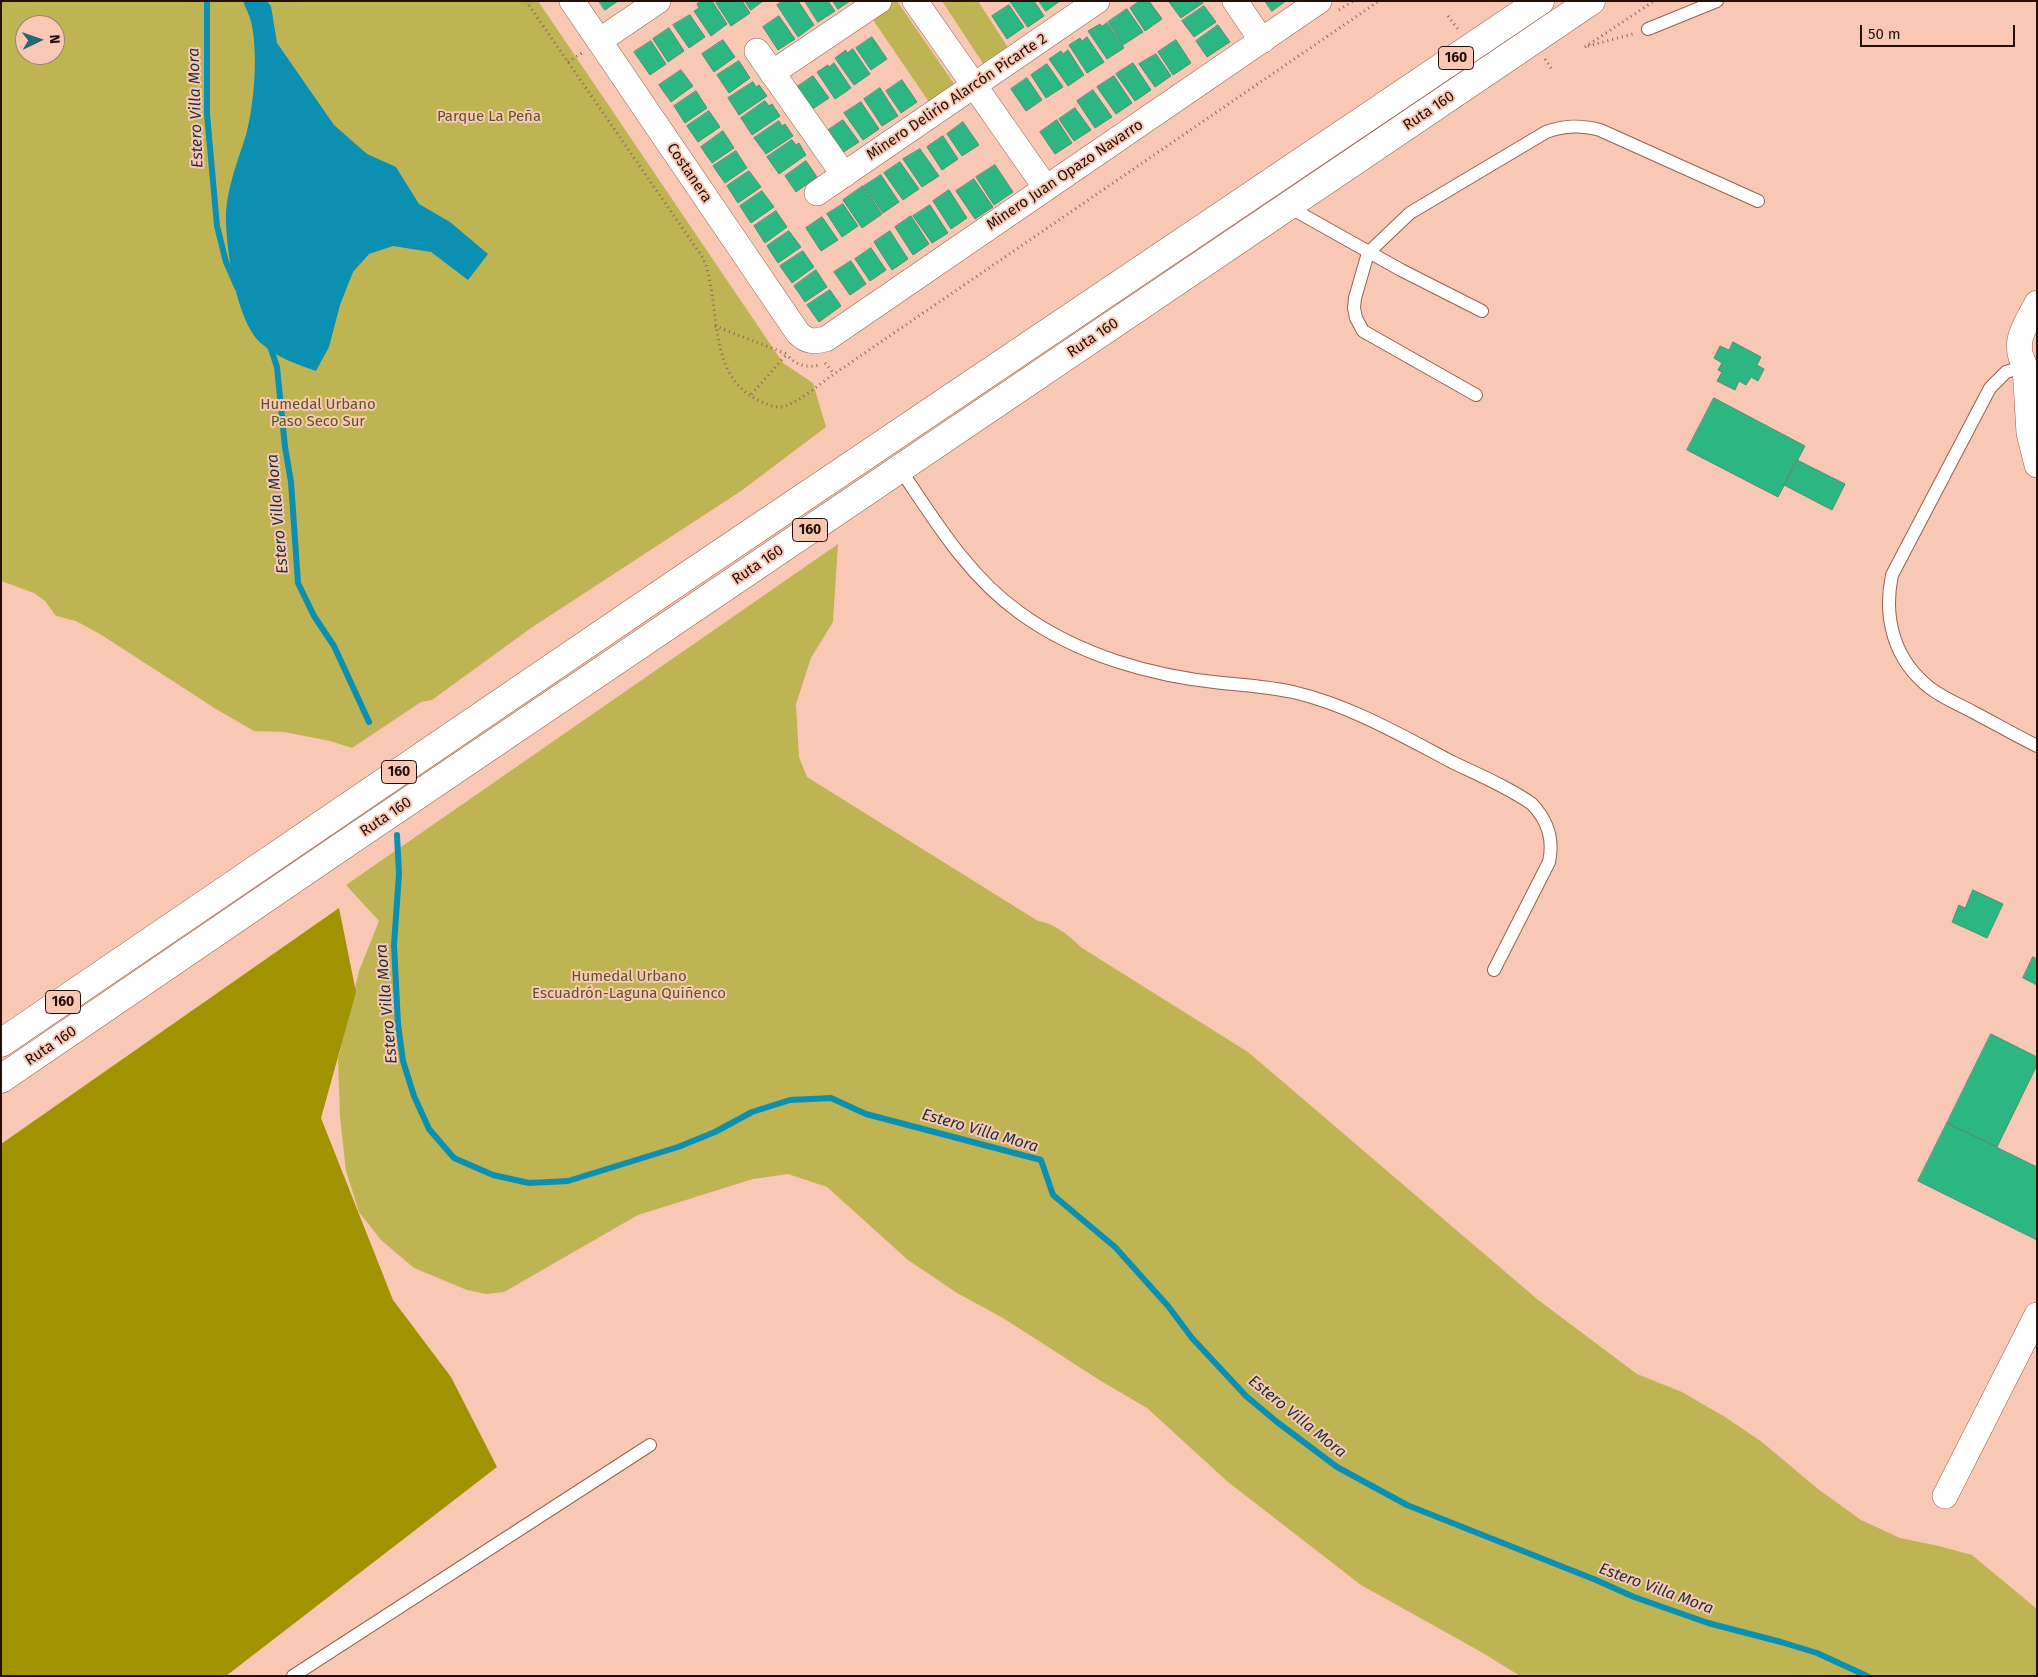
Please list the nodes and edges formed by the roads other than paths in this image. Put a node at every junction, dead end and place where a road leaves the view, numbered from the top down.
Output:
1 (572, 1) edge
2 (658, 1) edge
3 (879, 1) edge
4 (914, 1) edge
5 (1235, 1) edge
6 (1540, 1) edge
7 (1591, 1) edge
8 (1717, 1) edge
9 (1092, 3) edge
10 (1328, 7) edge
11 (1648, 29) road end
12 (1262, 41) junction
13 (586, 50) junction
14 (757, 52) dead end
15 (772, 73) junction
16 (974, 86) junction
17 (844, 175) junction
18 (1046, 188) junction
19 (817, 192) dead end
20 (1758, 201) dead end
21 (1287, 206) junction
22 (1368, 253) junction
23 (2037, 303) edge
24 (1482, 311) dead end
25 (809, 341) joint
26 (2031, 367) edge
27 (1476, 395) dead end
28 (2037, 465) edge
29 (900, 469) junction
30 (2037, 746) edge
31 (124, 960) junction
32 (1494, 970) dead end
33 (1, 1026) edge
34 (65, 1036) junction
35 (1, 1043) edge
36 (1, 1079) edge
37 (1, 1090) edge
38 (2037, 1314) edge
39 (650, 1445) dead end
40 (1945, 1496) dead end
41 (293, 1676) edge

1 - 13 street, Costanera
2 - 13 street
3 - 15 street
4 - 16 street
5 - 12 street
6 - 31 highway, Ruta 160 / 160
7 - 21 highway, Ruta 160 / 160
8 - 11 lane
9 - 16 street, Minero Delirio Alarcón Picarte 2
10 - 12 street, Minero Juan Opazo Navarro
12 - 18 street, Minero Juan Opazo Navarro
13 - 25 street, Costanera
14 - 15 street
15 - 17 street
16 - 17 street, Minero Delirio Alarcón Picarte 2
16 - 18 street
17 - 19 street, Minero Delirio Alarcón Picarte 2
18 - 25 street, Minero Juan Opazo Navarro
20 - 22 lane
21 - 22 lane
21 - 29 highway, Ruta 160 / 160
22 - 24 lane
22 - 27 lane
23 - 26 street
26 - 28 street
26 - 30 lane
29 - 32 lane
29 - 34 highway, Ruta 160 / 160
31 - 33 highway
31 - 35 highway, Ruta 160 / 160
34 - 36 highway, Ruta 160 / 160
34 - 37 highway
38 - 40 street
39 - 41 lane

